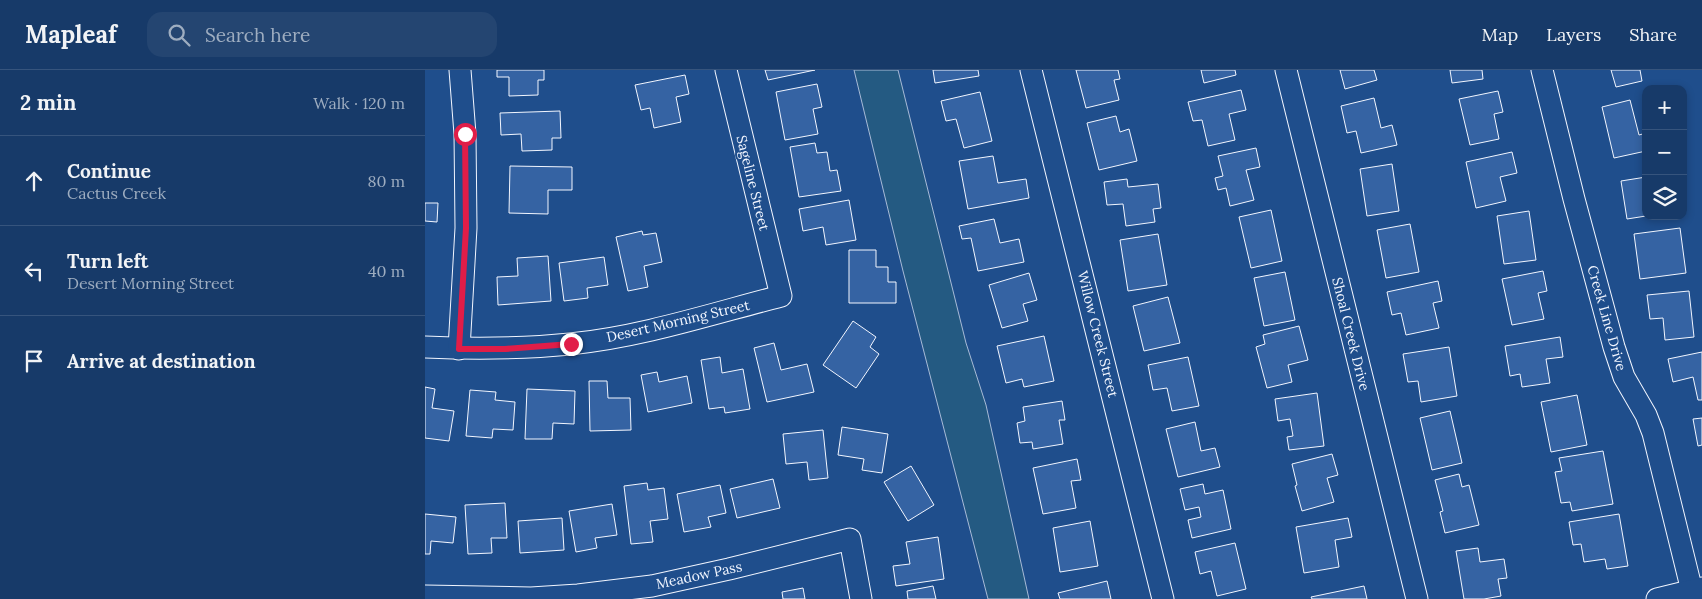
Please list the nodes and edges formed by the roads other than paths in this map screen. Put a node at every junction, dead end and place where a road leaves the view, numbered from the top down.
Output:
1 (460, 70) edge
2 (726, 70) edge
3 (1031, 70) edge
4 (1286, 70) edge
5 (1542, 70) edge
6 (781, 296) joint
7 (425, 347) edge
8 (459, 349) junction
9 (1696, 592) edge
10 (425, 596) edge
11 (861, 599) edge
12 (1163, 599) edge
13 (1417, 599) edge
14 (1657, 599) edge

1 - 8 street
2 - 6 street, Sageline Street
3 - 12 street, Willow Creek Street
4 - 13 street, Shoal Creek Drive
5 - 9 street, Creek Line Drive
6 - 8 street, Desert Morning Street
7 - 8 street, Desert Morning Street
9 - 14 street
10 - 11 street, Meadow Pass

